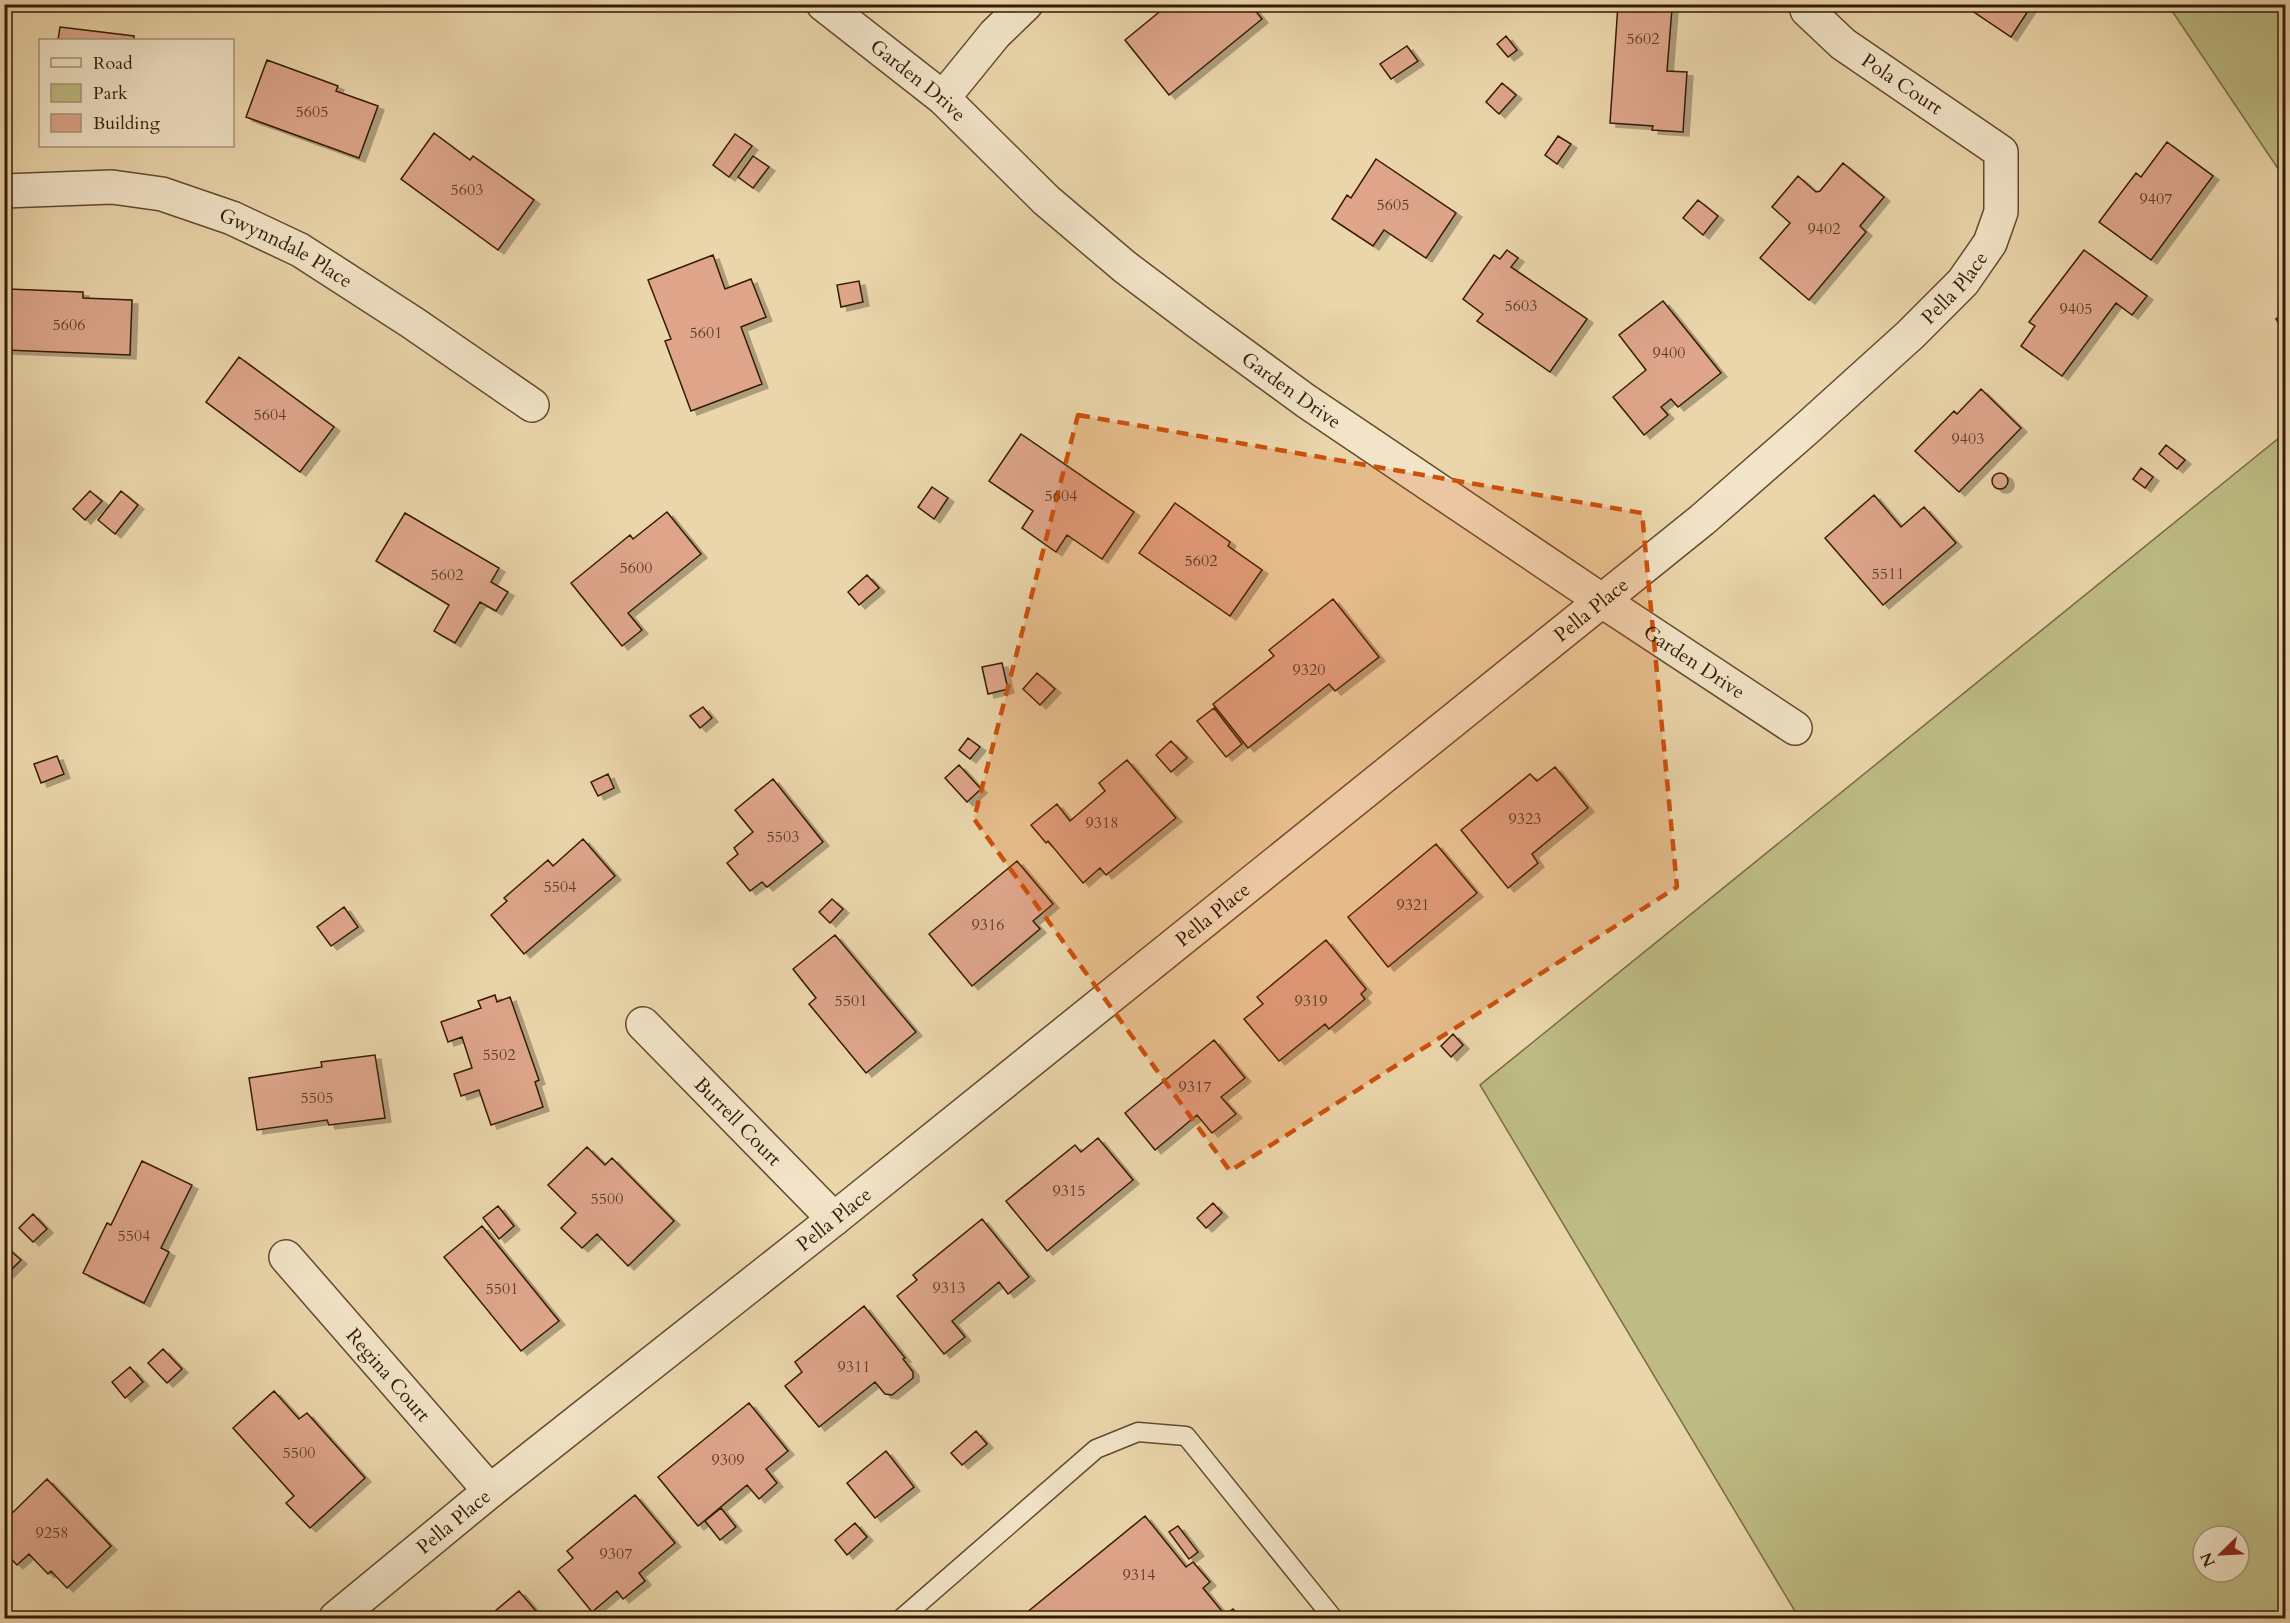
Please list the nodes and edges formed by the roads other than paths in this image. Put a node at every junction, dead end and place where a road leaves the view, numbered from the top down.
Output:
1 (824, 4) edge
2 (1026, 4) edge
3 (1808, 10) dead end
4 (944, 98) junction
5 (2001, 152) joint
6 (4, 191) edge
7 (532, 405) dead end
8 (1601, 600) junction
9 (1796, 728) dead end
10 (643, 1023) dead end
11 (834, 1219) junction
12 (286, 1257) dead end
13 (490, 1491) junction
14 (336, 1618) edge
15 (902, 1618) edge
16 (1334, 1618) edge

1 - 4 street, Garden Drive
2 - 4 street
3 - 5 street, Pola Court
4 - 8 street, Garden Drive
5 - 8 street, Pella Place
6 - 7 street, Gwynndale Place
8 - 9 street, Garden Drive
8 - 11 street, Pella Place
10 - 11 street, Burrell Court
11 - 13 street, Pella Place
12 - 13 street, Regina Court
13 - 14 street, Pella Place
15 - 16 lane

